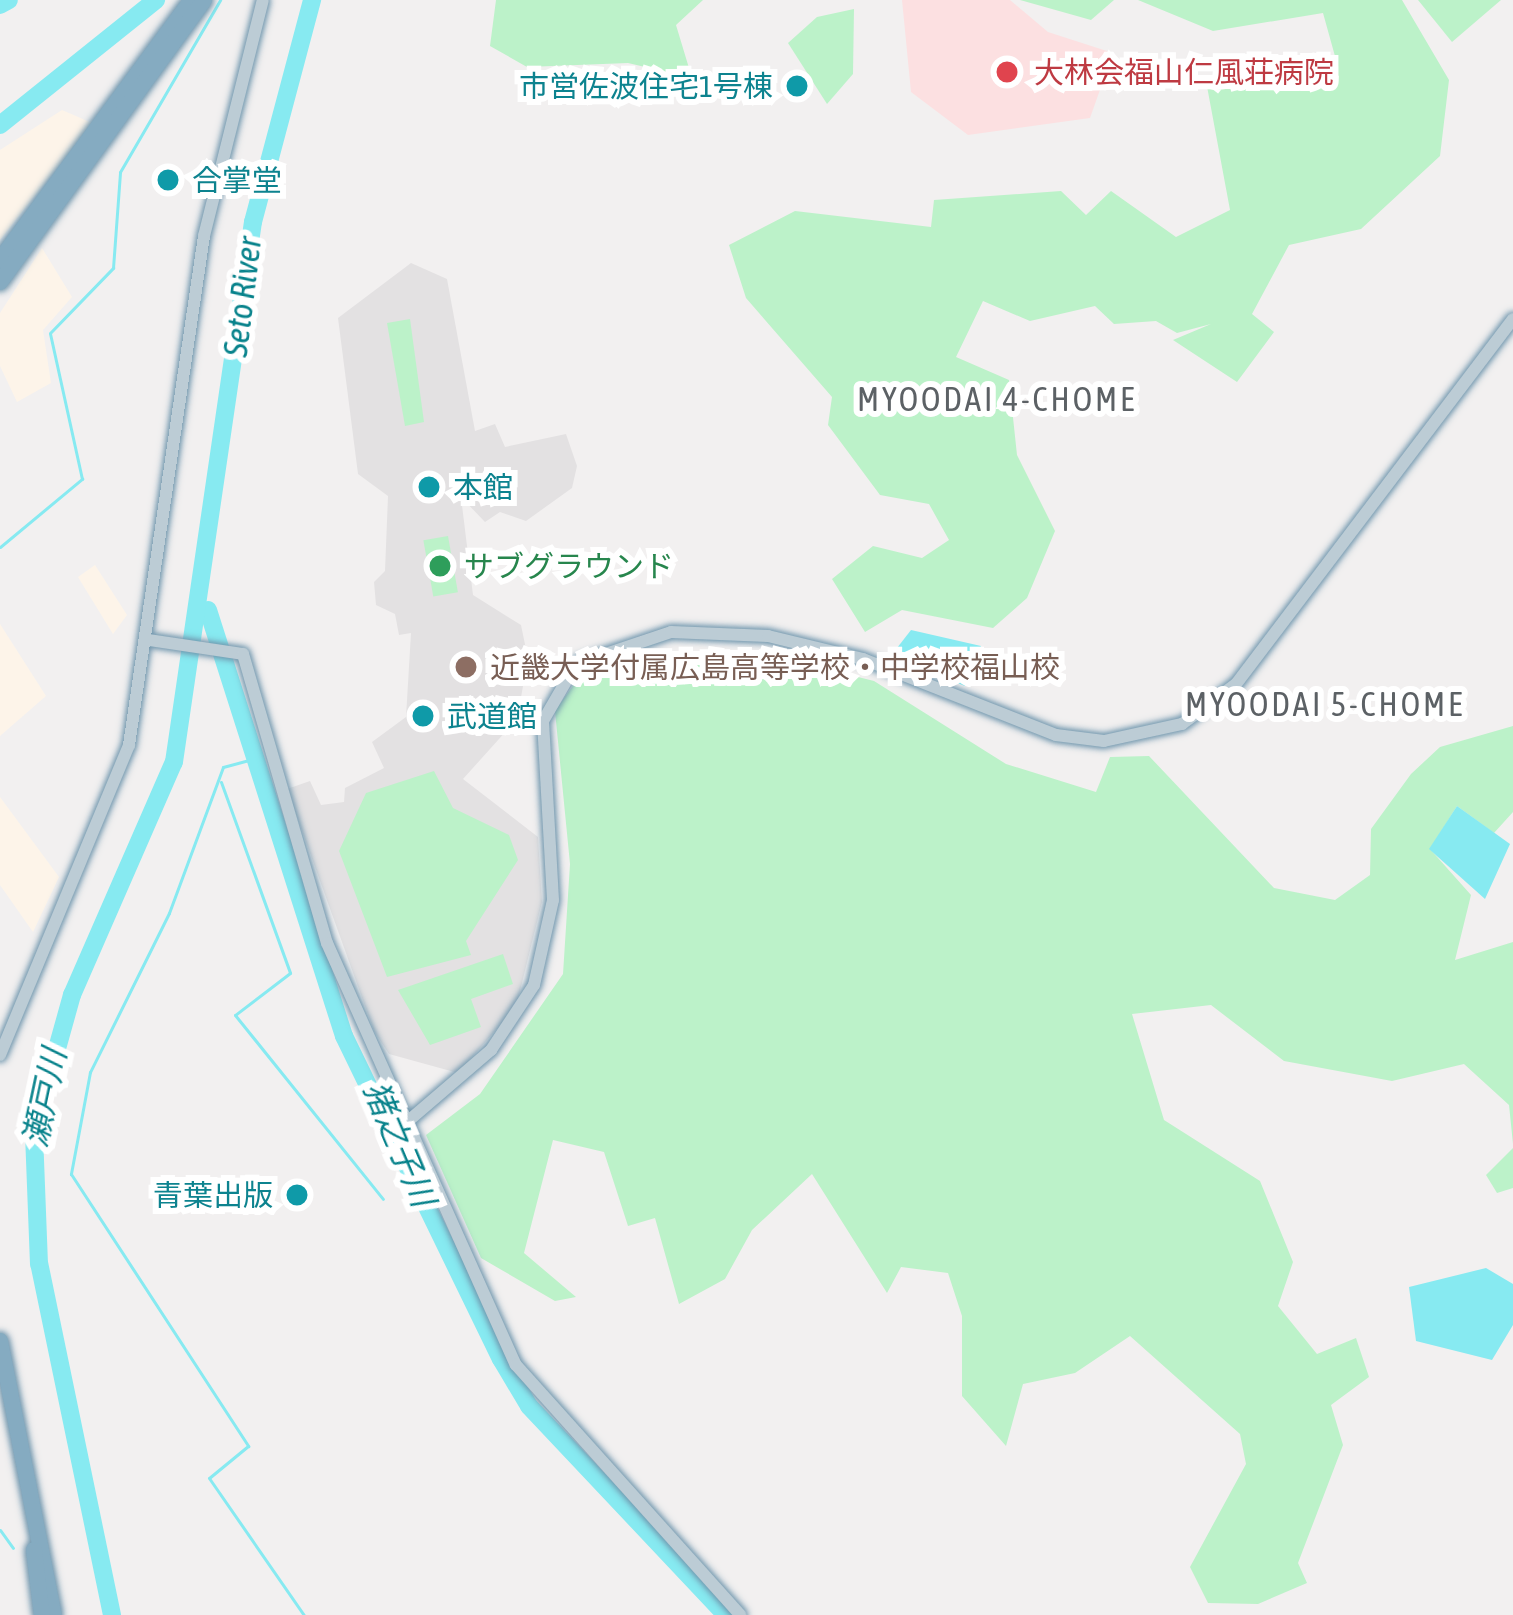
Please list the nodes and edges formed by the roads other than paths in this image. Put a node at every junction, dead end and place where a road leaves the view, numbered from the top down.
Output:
1 (191, 0) edge
2 (204, 0) edge
3 (263, 0) edge
4 (0, 260) edge
5 (0, 282) edge
6 (1513, 319) edge
7 (154, 641) junction
8 (0, 1054) edge
9 (407, 1122) junction
10 (0, 1341) edge
11 (0, 1390) edge
12 (42, 1615) edge
13 (54, 1615) edge
14 (740, 1615) edge

1 - 4 highway
2 - 5 highway
3 - 7 street
6 - 9 street
7 - 8 street
7 - 9 street
9 - 14 street
10 - 13 highway
11 - 12 highway

